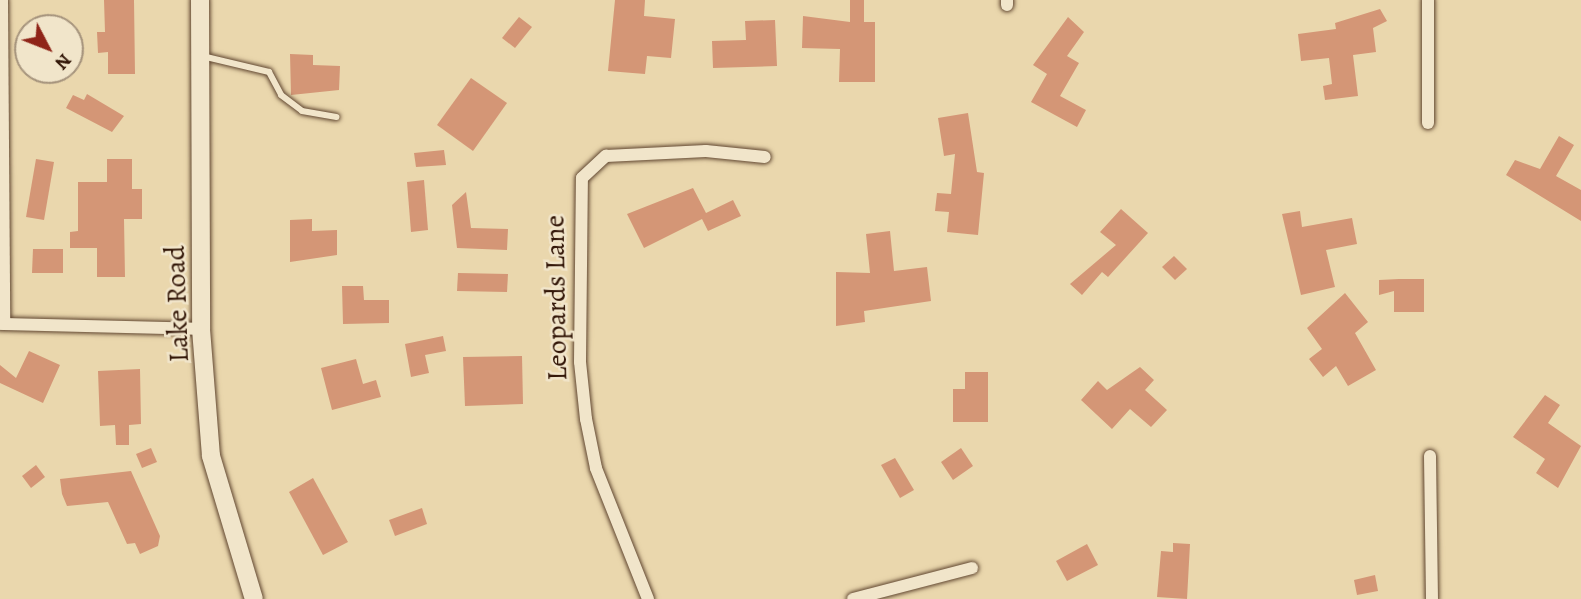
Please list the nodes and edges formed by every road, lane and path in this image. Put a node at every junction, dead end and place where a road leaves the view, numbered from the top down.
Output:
1 (2, 0) edge
2 (200, 0) edge
3 (1428, 0) edge
4 (200, 55) junction
5 (336, 117) dead end
6 (1428, 123) dead end
7 (765, 157) dead end
8 (2, 324) edge
9 (201, 329) junction
10 (1430, 456) dead end
11 (972, 568) dead end
12 (254, 599) edge
13 (648, 599) edge
14 (853, 599) edge
15 (1432, 599) edge

1 - 8 street
2 - 4 main road, Lake Road
3 - 6 street
4 - 5 lane
4 - 9 main road, Lake Road
7 - 13 street, Leopards Lane
8 - 9 street
9 - 12 main road, Lake Road
10 - 15 street
11 - 14 street

